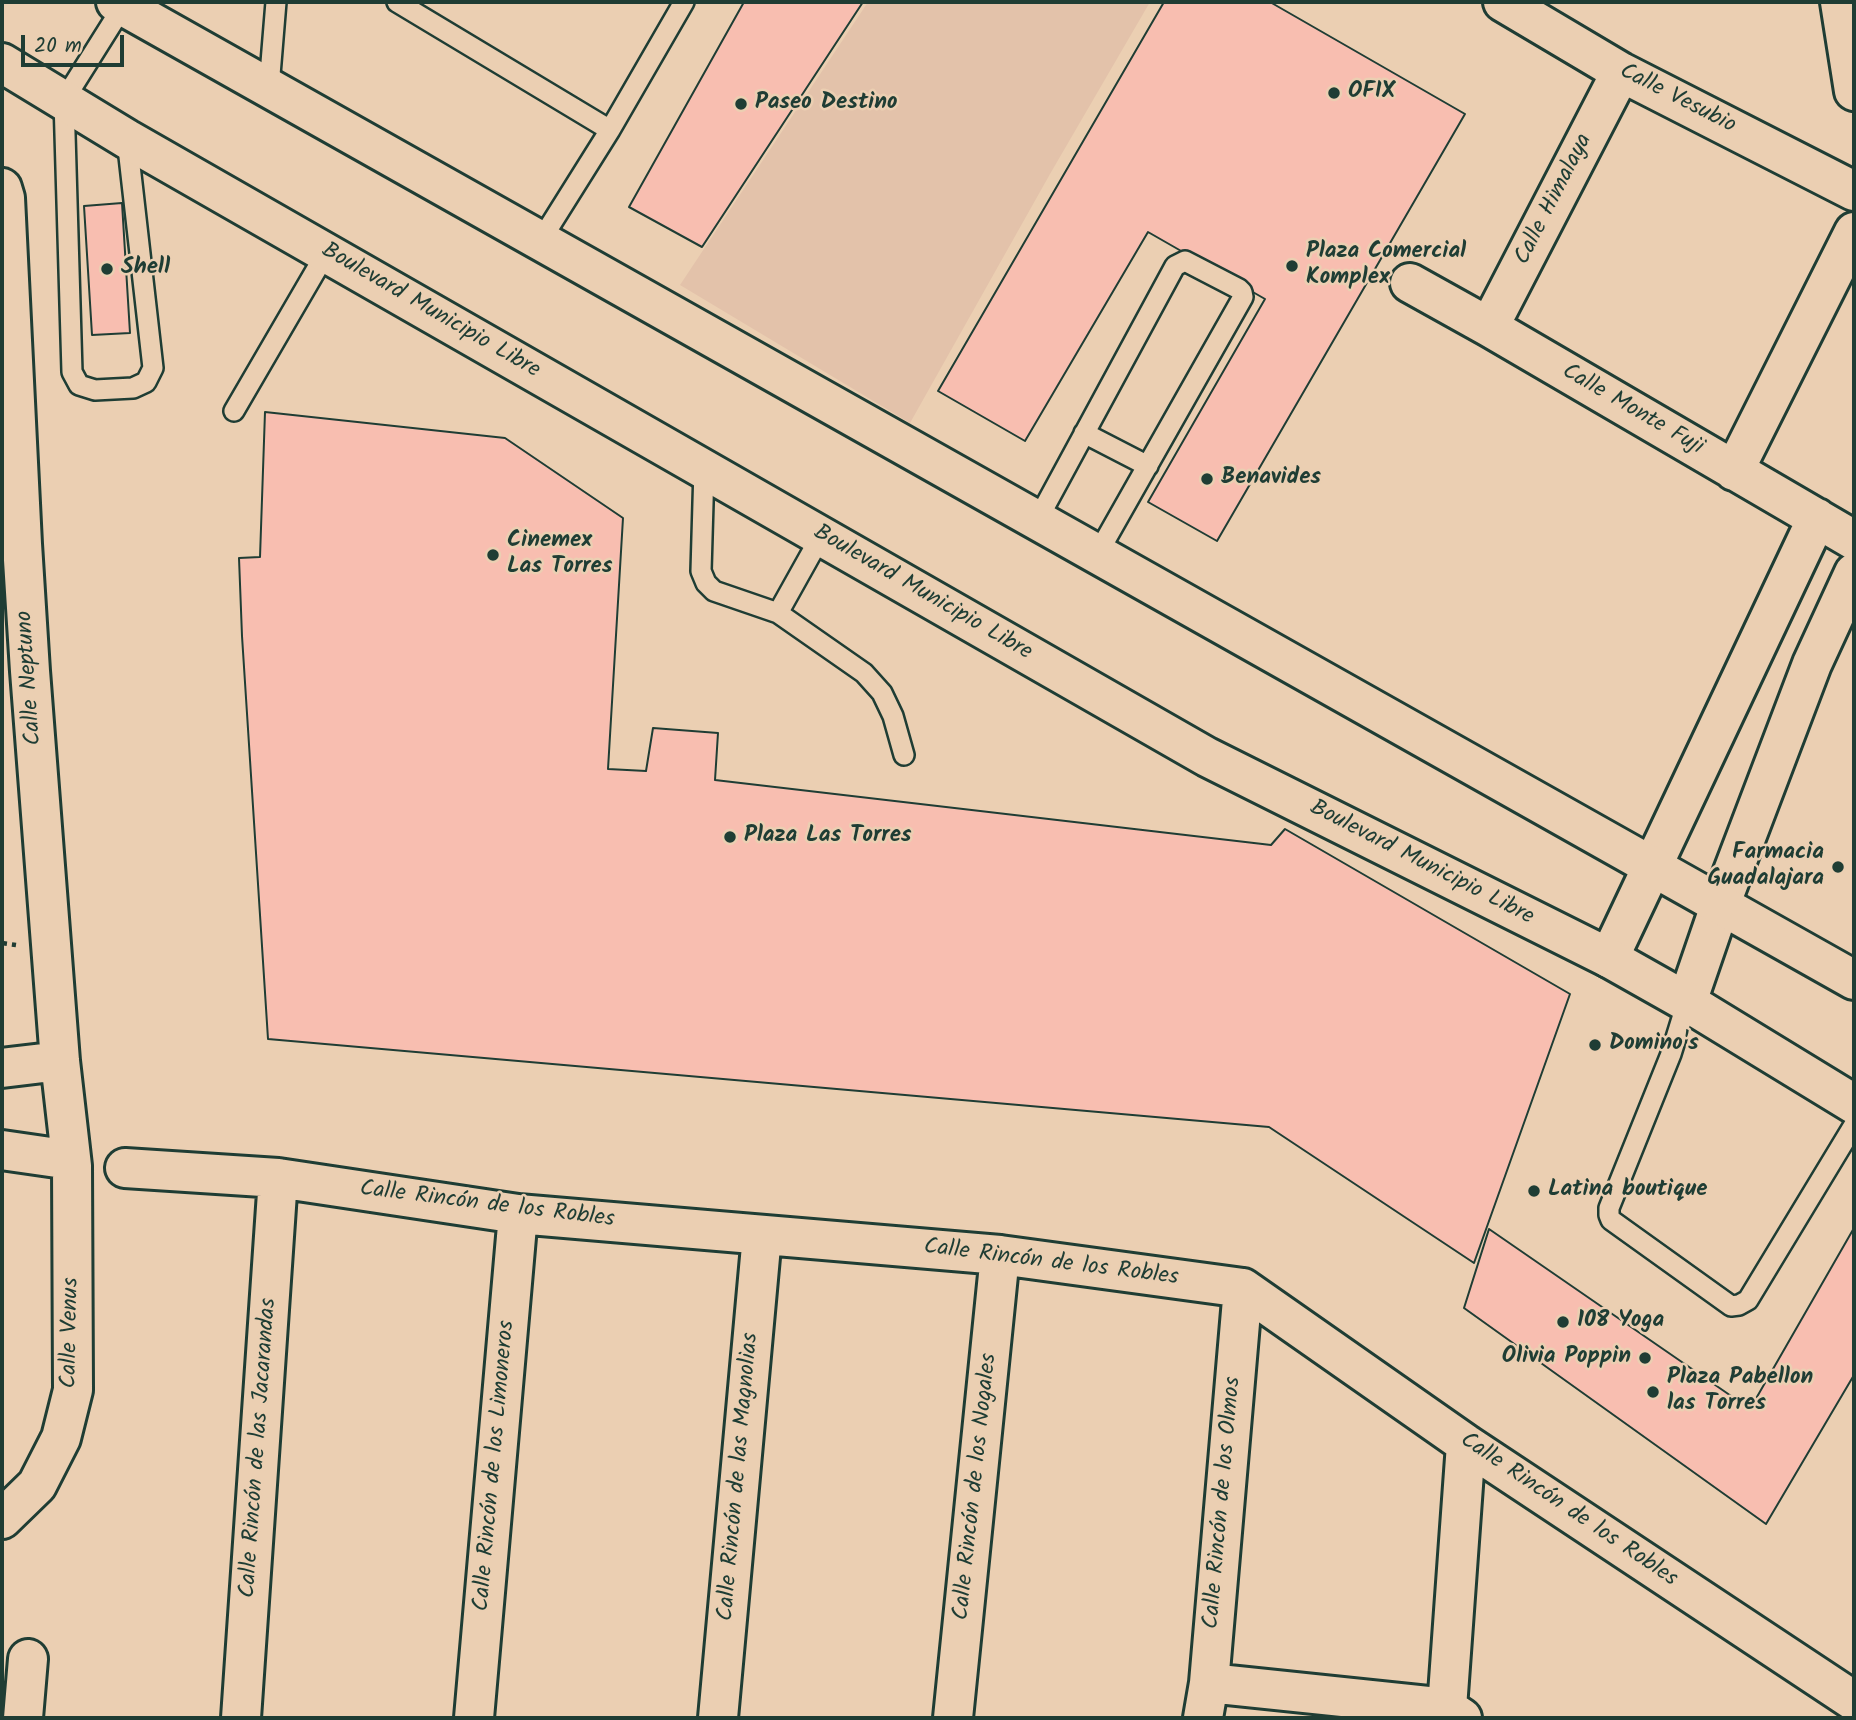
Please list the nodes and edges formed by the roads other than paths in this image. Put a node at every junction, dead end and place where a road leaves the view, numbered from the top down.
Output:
1 (276, 2) edge
2 (397, 2) edge
3 (684, 2) edge
4 (1503, 2) edge
5 (1840, 2) edge
6 (119, 4) edge
7 (2, 63) edge
8 (1621, 72) junction
9 (270, 87) junction
10 (1854, 91) edge
11 (64, 100) junction
12 (610, 130) junction
13 (127, 139) junction
14 (2, 188) edge
15 (1854, 191) edge
16 (1854, 232) edge
17 (541, 240) junction
18 (327, 253) junction
19 (1410, 283) dead end
20 (1489, 327) junction
21 (234, 411) dead end
22 (1084, 433) junction
23 (1148, 466) junction
24 (704, 469) junction
25 (1734, 471) junction
26 (1817, 518) junction
27 (1038, 519) junction
28 (821, 536) junction
29 (1854, 540) edge
30 (12, 543) edge
31 (1098, 553) junction
32 (1854, 573) edge
33 (778, 612) junction
34 (16, 669) edge
35 (904, 755) dead end
36 (1653, 866) junction
37 (1720, 903) junction
38 (1609, 958) junction
39 (1854, 980) edge
40 (1687, 1002) junction
41 (60, 1061) junction
42 (2, 1068) edge
43 (1854, 1104) edge
44 (1854, 1125) edge
45 (2, 1150) edge
46 (72, 1163) junction
47 (125, 1168) dead end
48 (278, 1178) junction
49 (518, 1214) junction
50 (762, 1235) junction
51 (1000, 1255) junction
52 (1243, 1288) junction
53 (1466, 1444) junction
54 (2, 1519) edge
55 (28, 1659) dead end
56 (1206, 1701) edge
57 (1854, 1701) edge
58 (1454, 1713) edge
59 (23, 1718) edge
60 (241, 1718) edge
61 (474, 1718) edge
62 (718, 1718) edge
63 (953, 1718) edge

1 - 9 lane
2 - 12 lane
3 - 12 lane
4 - 8 street, Calle Vesubio
5 - 10 street
6 - 9 street
6 - 11 lane
7 - 11 street, Boulevard Municipio Libre
8 - 15 street, Calle Vesubio
8 - 20 street, Calle Himalaya
9 - 17 street
11 - 13 street, Boulevard Municipio Libre
11 - 13 lane
12 - 17 lane
13 - 18 street, Boulevard Municipio Libre
14 - 30 street, Calle Neptuno
16 - 25 street
17 - 27 street
18 - 21 lane
18 - 24 street, Boulevard Municipio Libre
19 - 20 street, Calle Monte Fuji
20 - 25 street, Calle Monte Fuji
22 - 23 lane
22 - 23 lane
22 - 27 lane
23 - 31 lane
24 - 28 street, Boulevard Municipio Libre
24 - 33 lane
25 - 26 street, Calle Monte Fuji
26 - 29 street, Calle Monte Fuji
26 - 36 street
27 - 31 street
28 - 33 lane
28 - 38 street, Boulevard Municipio Libre
30 - 34 street, Calle Neptuno
31 - 36 street
32 - 37 street
33 - 35 lane
34 - 41 street, Calle Neptuno
36 - 37 street
36 - 38 street
37 - 39 street
37 - 40 street
38 - 40 street, Boulevard Municipio Libre
40 - 43 street, Boulevard Municipio Libre
40 - 44 lane
41 - 42 street
41 - 46 street, Calle Neptuno
45 - 46 street
46 - 54 street, Calle Venus
47 - 48 street, Calle Rincón de los Robles
48 - 49 street, Calle Rincón de los Robles
48 - 60 street, Calle Rincón de las Jacarandas
49 - 50 street, Calle Rincón de los Robles
49 - 61 street, Calle Rincón de los Limoneros
50 - 51 street, Calle Rincón de los Robles
50 - 62 street, Calle Rincón de las Magnolias
51 - 52 street, Calle Rincón de los Robles
51 - 63 street, Calle Rincón de los Nogales
52 - 53 street, Calle Rincón de los Robles
52 - 56 street, Calle Rincón de los Olmos
53 - 57 street, Calle Rincón de los Robles
53 - 58 street
55 - 59 street
56 - 58 street

